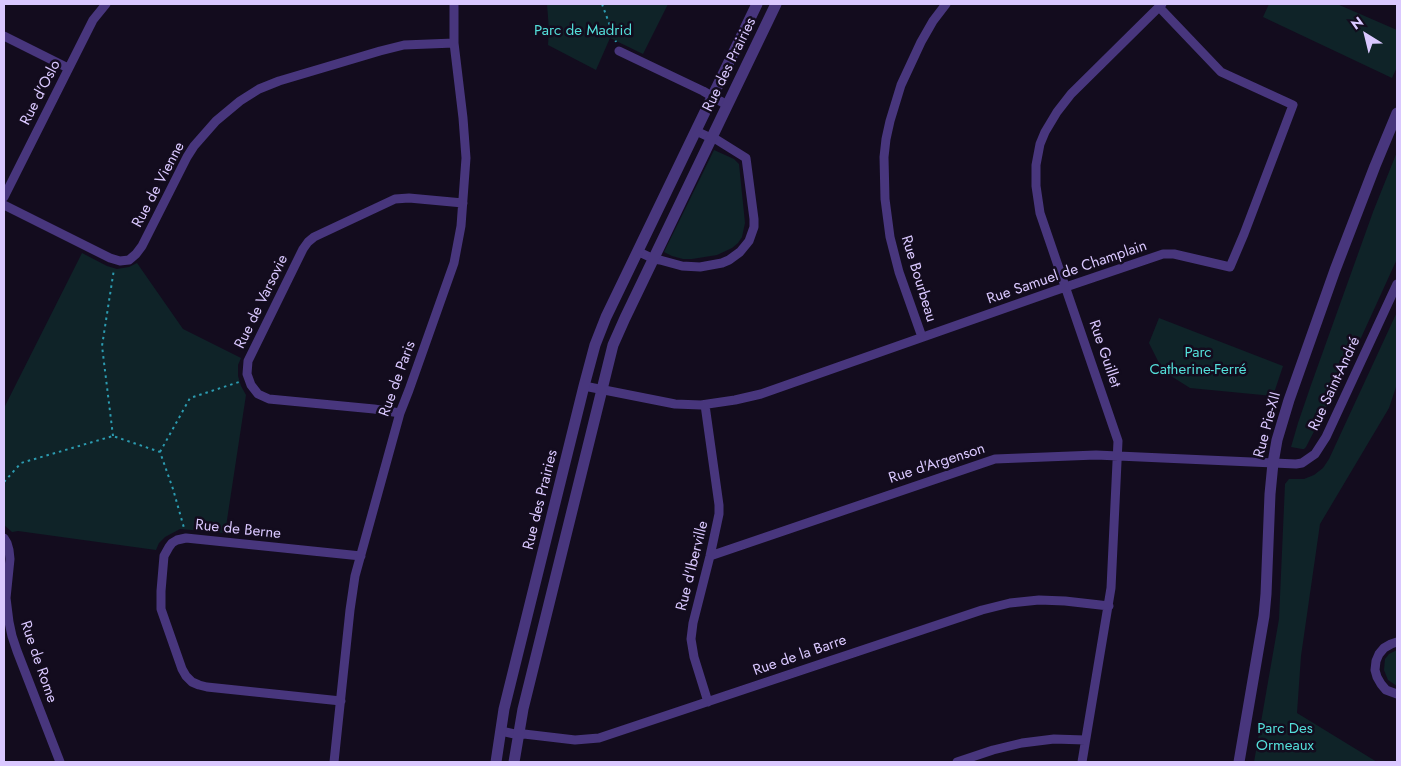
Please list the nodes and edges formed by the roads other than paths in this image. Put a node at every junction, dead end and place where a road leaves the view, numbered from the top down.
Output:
1 (106, 4) edge
2 (454, 4) edge
3 (757, 4) edge
4 (776, 4) edge
5 (946, 4) edge
6 (1160, 5) edge
7 (4, 36) edge
8 (454, 43) junction
9 (619, 51) road end
10 (68, 68) junction
11 (712, 97) junction
12 (727, 105) junction
13 (1397, 113) edge
14 (696, 131) junction
15 (711, 138) junction
16 (4, 197) edge
17 (463, 203) junction
18 (4, 205) edge
19 (638, 252) junction
20 (654, 259) junction
21 (1397, 284) edge
22 (1066, 287) junction
23 (922, 337) junction
24 (584, 386) junction
25 (602, 391) junction
26 (705, 405) junction
27 (400, 413) junction
28 (1118, 455) junction
29 (1273, 463) junction
30 (4, 538) edge
31 (360, 556) junction
32 (710, 556) junction
33 (1108, 606) junction
34 (1397, 642) edge
35 (1397, 694) edge
36 (341, 701) junction
37 (708, 702) junction
38 (501, 732) junction
39 (519, 735) junction
40 (1085, 740) junction
41 (60, 762) edge
42 (334, 762) edge
43 (496, 762) edge
44 (514, 762) edge
45 (957, 762) edge
46 (1082, 762) edge
47 (1239, 762) edge

1 - 10 street, Rue d'Oslo
2 - 8 street, Rue de Paris
3 - 11 street, Rue des Prairies
4 - 12 street, Rue des Prairies
5 - 23 street, Rue Bourbeau
6 - 22 street, Rue Guillet
6 - 22 street, Rue Samuel de Champlain
7 - 10 street
8 - 17 street, Rue de Paris
8 - 18 street, Rue de Vienne
9 - 11 street
10 - 16 street, Rue d'Oslo
11 - 12 street
11 - 14 street, Rue des Prairies
12 - 15 street, Rue des Prairies
13 - 29 street, Rue Pie-XII
14 - 15 street
14 - 19 street, Rue des Prairies
15 - 20 street, Rue des Prairies
15 - 20 street
17 - 27 street, Rue de Paris
17 - 27 street, Rue de Varsovie
19 - 20 street
19 - 24 street, Rue des Prairies
20 - 25 street, Rue des Prairies
21 - 29 street, Rue Saint-André
22 - 23 street, Rue Samuel de Champlain
22 - 28 street, Rue Guillet
23 - 26 street, Rue Samuel de Champlain
24 - 25 street, Rue Samuel de Champlain
24 - 38 street, Rue des Prairies
25 - 26 street, Rue Samuel de Champlain
25 - 39 street, Rue des Prairies
26 - 32 street, Rue d'Iberville
27 - 31 street, Rue de Paris
28 - 29 street, Rue d'Argenson
28 - 32 street, Rue d'Argenson
28 - 33 street, Rue Guillet
29 - 47 street, Rue Pie-XII
30 - 41 street, Rue de Rome
31 - 36 street, Rue de Paris
31 - 36 street, Rue de Berne
32 - 37 street, Rue d'Iberville
33 - 37 street, Rue de la Barre
33 - 40 street, Rue Guillet
34 - 35 street
36 - 42 street, Rue de Paris
37 - 39 street, Rue de la Barre
38 - 39 street, Rue de la Barre
38 - 43 street, Rue des Prairies
39 - 44 street, Rue des Prairies
40 - 45 street
40 - 46 street, Rue Guillet

